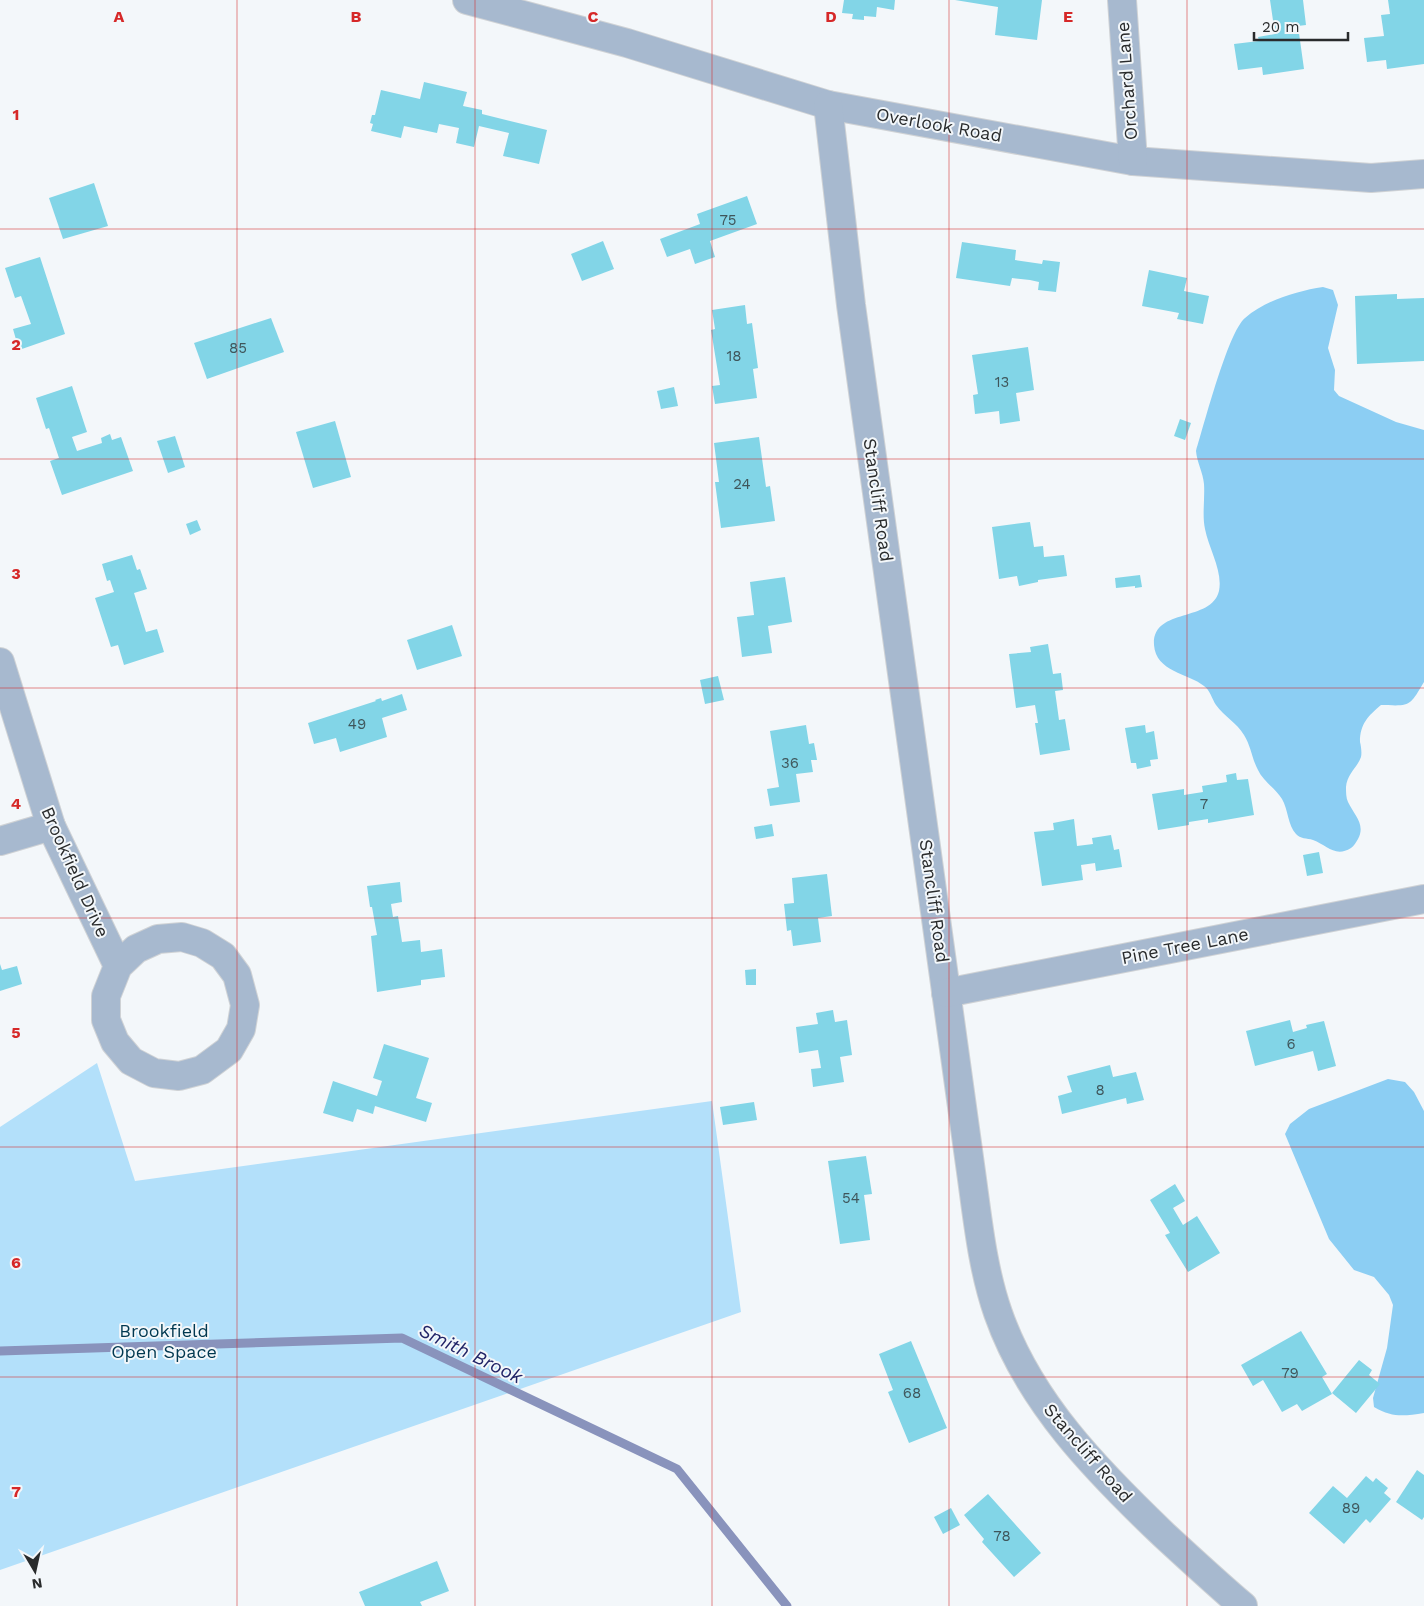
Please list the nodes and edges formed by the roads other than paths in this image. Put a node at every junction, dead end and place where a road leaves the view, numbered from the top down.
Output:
1 (467, 0) edge
2 (1122, 0) edge
3 (828, 105) junction
4 (1133, 161) junction
5 (1424, 174) edge
6 (0, 662) edge
7 (51, 826) junction
8 (0, 841) edge
9 (1424, 899) edge
10 (118, 966) junction
11 (946, 994) junction
12 (1243, 1606) edge

1 - 3 street, Overlook Road
2 - 4 street, Orchard Lane
3 - 4 street, Overlook Road
3 - 11 street, Stancliff Road
4 - 5 street, Overlook Road
6 - 7 street, Brookfield Drive
7 - 8 street
7 - 10 street, Brookfield Drive
9 - 11 street, Pine Tree Lane
10 - 10 street
11 - 12 street, Stancliff Road

